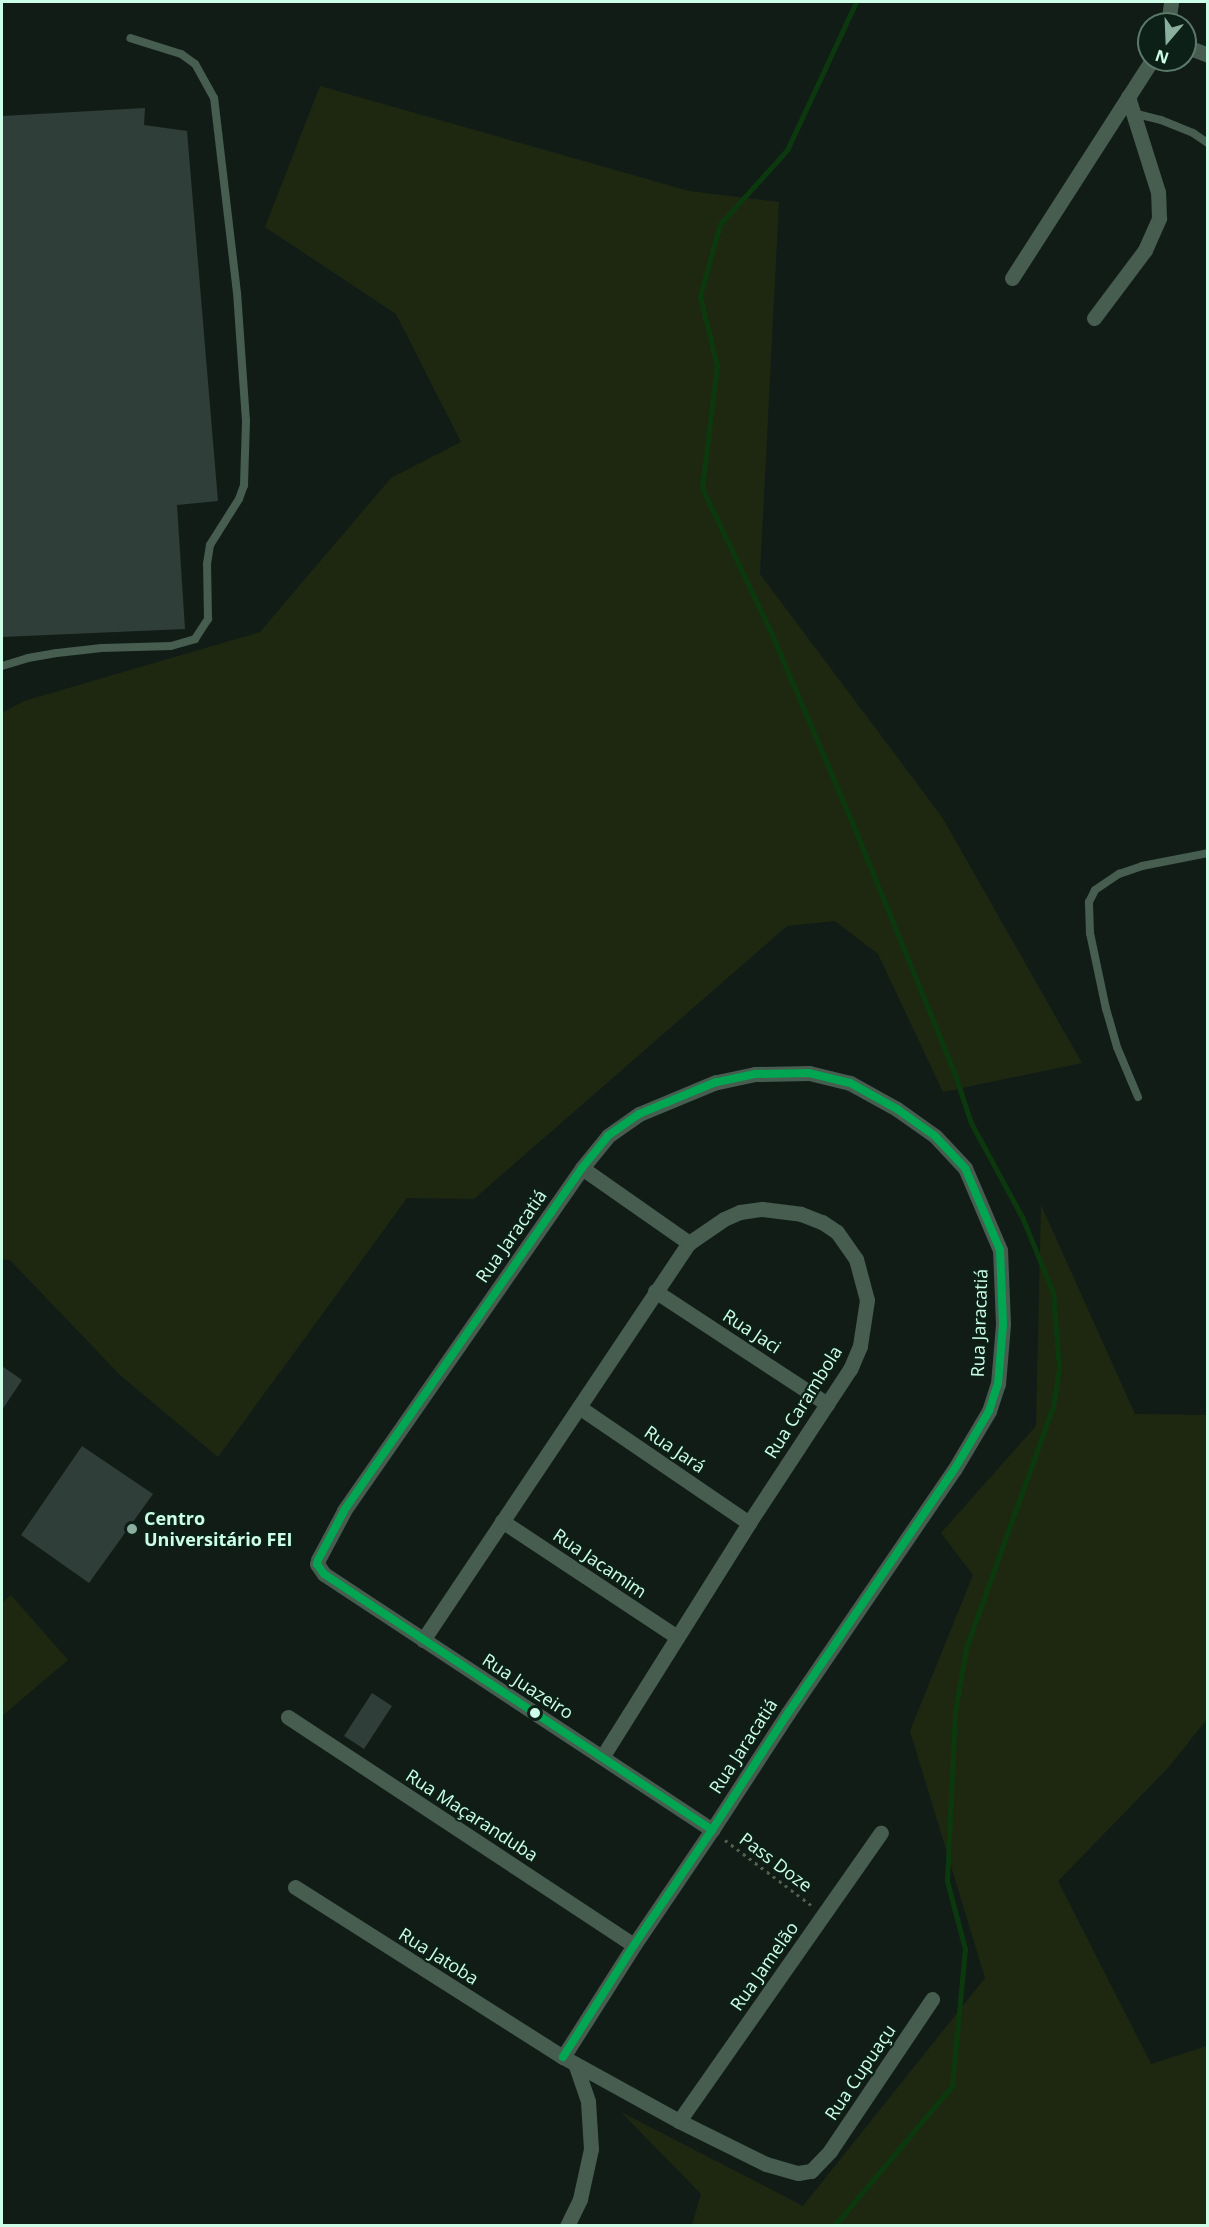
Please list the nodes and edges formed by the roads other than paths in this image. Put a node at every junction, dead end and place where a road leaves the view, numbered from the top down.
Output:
1 (130, 38) dead end
2 (1144, 72) edge
3 (1128, 97) junction
4 (1133, 112) junction
5 (1208, 143) edge
6 (1012, 278) dead end
7 (1094, 318) dead end
8 (2, 666) edge
9 (1208, 854) edge
10 (1138, 1096) dead end
11 (582, 1168) junction
12 (689, 1244) junction
13 (656, 1291) junction
14 (827, 1404) junction
15 (579, 1407) junction
16 (502, 1521) junction
17 (749, 1523) junction
18 (324, 1574) joint
19 (677, 1637) junction
20 (423, 1641) junction
21 (288, 1717) dead end
22 (602, 1757) junction
23 (712, 1830) junction
24 (880, 1833) dead end
25 (295, 1887) dead end
26 (634, 1945) junction
27 (932, 1999) dead end
28 (569, 2061) junction
29 (679, 2121) junction
30 (818, 2165) joint
31 (567, 2226) edge

1 - 8 lane
2 - 3 street
3 - 4 street
3 - 6 street
4 - 5 lane
4 - 7 street
9 - 10 lane
11 - 12 street
11 - 18 street, Rua Jaracatiá
11 - 23 street, Rua Jaracatiá
12 - 13 street, Rua Carambola
12 - 14 street, Rua Carambola
13 - 14 street, Rua Jaci
13 - 15 street, Rua Carambola
14 - 17 street, Rua Carambola
15 - 16 street, Rua Carambola
15 - 17 street, Rua Jará
16 - 19 street, Rua Jacamim
16 - 20 street, Rua Carambola
17 - 19 street, Rua Carambola
18 - 20 street, Rua Juazeiro
19 - 22 street, Rua Carambola
20 - 22 street, Rua Juazeiro
21 - 26 street, Rua Maçaranduba
22 - 23 street, Rua Juazeiro
23 - 26 street, Rua Jaracatiá
24 - 29 street, Rua Jamelão
25 - 28 street, Rua Jatoba
26 - 28 street, Rua Jaracatiá
27 - 30 street, Rua Cupuaçu
28 - 29 street, Rua Jatoba
28 - 31 street
29 - 30 street, Rua Jatoba

